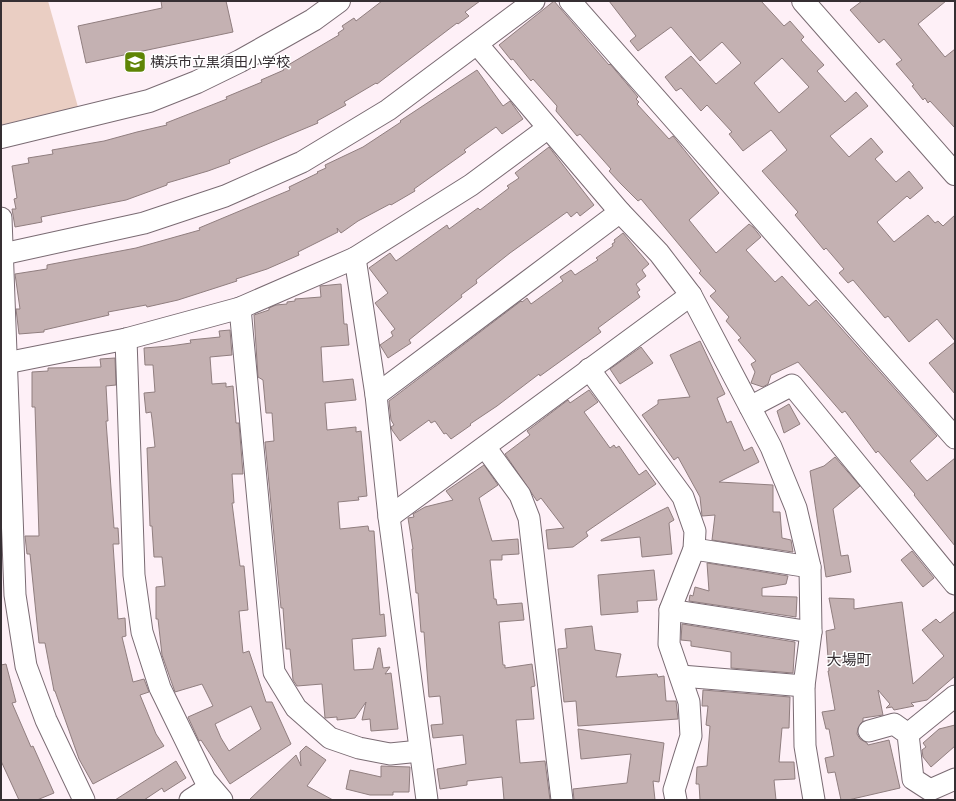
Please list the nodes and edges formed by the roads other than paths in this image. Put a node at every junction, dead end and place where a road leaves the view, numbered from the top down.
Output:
1 (339, 1) edge
2 (534, 1) edge
3 (570, 1) edge
4 (803, 1) edge
5 (477, 44) junction
6 (548, 128) junction
7 (1, 137) edge
8 (955, 174) edge
9 (620, 212) junction
10 (1, 218) edge
11 (3, 254) junction
12 (354, 258) junction
13 (691, 295) junction
14 (240, 308) junction
15 (126, 339) junction
16 (6, 363) junction
17 (589, 369) junction
18 (376, 395) junction
19 (750, 407) junction
20 (955, 438) edge
21 (485, 447) junction
22 (389, 517) junction
23 (694, 549) junction
24 (810, 567) junction
25 (955, 584) edge
26 (670, 610) junction
27 (812, 632) junction
28 (681, 676) junction
29 (804, 686) junction
30 (955, 696) edge
31 (869, 731) dead end
32 (908, 734) junction
33 (420, 751) junction
34 (955, 779) edge
35 (216, 793) edge
36 (84, 800) edge
37 (190, 800) edge
38 (427, 800) edge
39 (562, 800) edge
40 (676, 800) edge
41 (814, 800) edge

1 - 7 street
2 - 5 street
3 - 20 street
4 - 8 street
5 - 6 street
5 - 11 street
6 - 9 street
6 - 12 street
9 - 13 street
9 - 18 street
10 - 11 street
11 - 16 street
12 - 14 street
12 - 18 street
13 - 17 street
13 - 19 street
14 - 15 street
14 - 33 street
15 - 16 street
15 - 35 street
16 - 36 street
17 - 21 street
17 - 23 street
18 - 22 street
19 - 24 street
19 - 25 street
21 - 22 street
21 - 39 street
22 - 33 street
23 - 24 street
23 - 26 street
24 - 27 street
26 - 27 street
26 - 28 street
27 - 29 street
28 - 29 street
28 - 40 street
29 - 41 street
30 - 32 street
31 - 32 street
32 - 34 street
33 - 38 street
35 - 37 street

